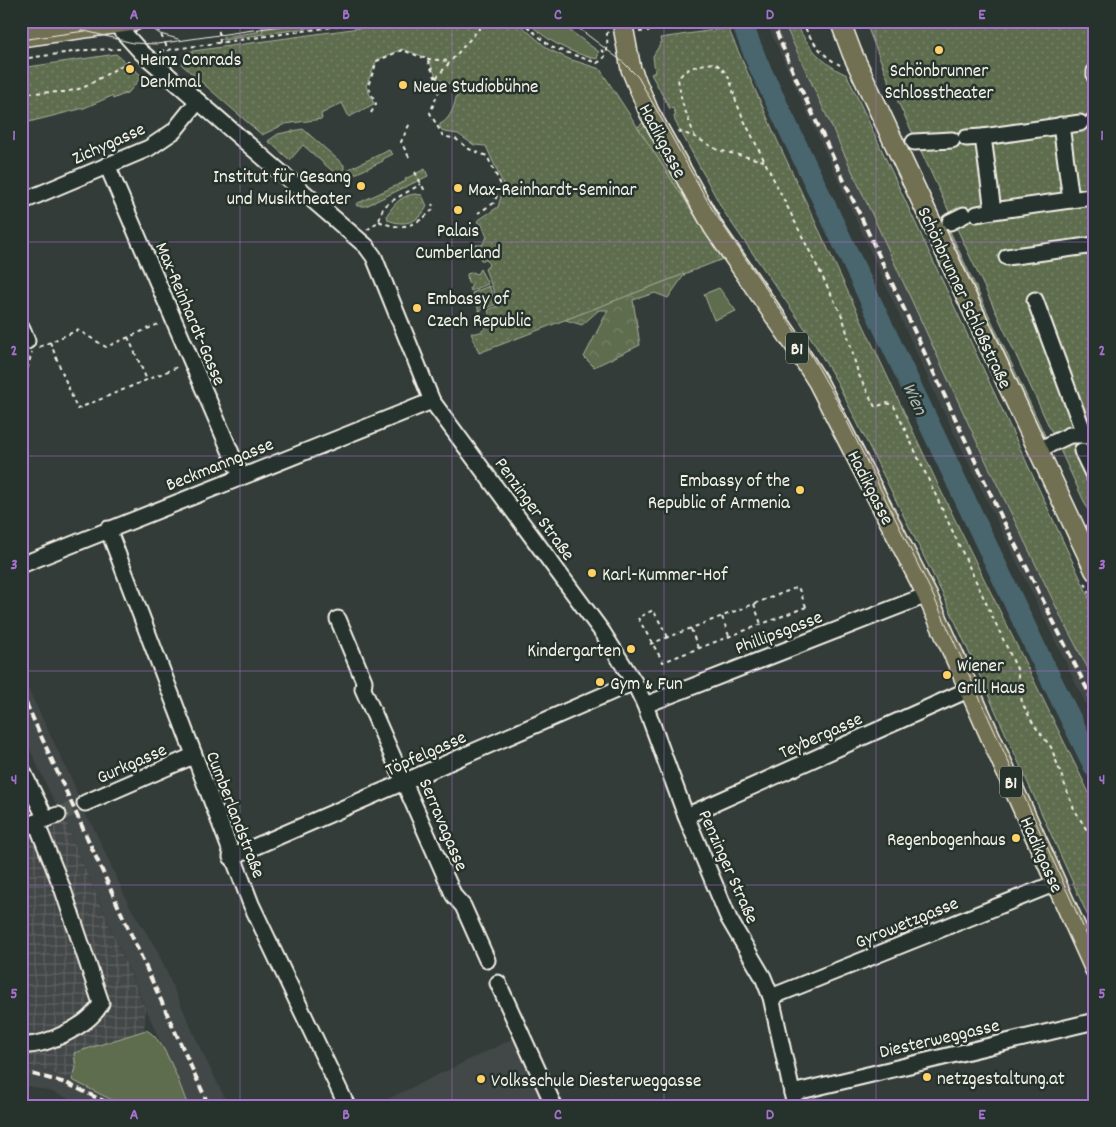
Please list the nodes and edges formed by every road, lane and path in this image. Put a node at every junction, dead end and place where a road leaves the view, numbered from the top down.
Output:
1 (134, 21) edge
2 (154, 21) edge
3 (375, 21) edge
4 (486, 21) edge
5 (522, 21) edge
6 (649, 21) edge
7 (719, 21) edge
8 (840, 21) edge
9 (114, 22) edge
10 (218, 23) dead end
11 (622, 26) edge
12 (651, 31) junction
13 (21, 37) edge
14 (220, 43) junction
15 (601, 50) dead end
16 (141, 52) junction
17 (607, 54) junction
18 (427, 59) junction
19 (21, 60) edge
20 (450, 61) junction
21 (126, 63) dead end
22 (1095, 71) edge
23 (1095, 76) edge
24 (436, 78) junction
25 (21, 93) edge
26 (198, 101) junction
27 (371, 113) dead end
28 (430, 113) junction
29 (427, 115) dead end
30 (1089, 121) edge
31 (410, 123) dead end
32 (1061, 125) junction
33 (676, 132) dead end
34 (696, 137) junction
35 (983, 137) junction
36 (914, 142) dead end
37 (408, 157) dead end
38 (764, 161) junction
39 (108, 165) junction
40 (415, 172) dead end
41 (421, 184) junction
42 (426, 194) dead end
43 (1090, 198) dead end
44 (1071, 200) junction
45 (21, 202) edge
46 (432, 204) dead end
47 (993, 211) junction
48 (478, 213) dead end
49 (963, 217) dead end
50 (379, 221) junction
51 (358, 240) junction
52 (1095, 245) edge
53 (1007, 257) dead end
54 (1035, 300) dead end
55 (173, 318) junction
56 (21, 327) edge
57 (128, 337) junction
58 (50, 342) junction
59 (30, 346) junction
60 (191, 362) junction
61 (21, 373) edge
62 (147, 380) junction
63 (432, 401) junction
64 (1087, 441) edge
65 (1038, 450) junction
66 (240, 476) junction
67 (1095, 478) edge
68 (108, 529) junction
69 (21, 565) edge
70 (1095, 571) edge
71 (926, 595) junction
72 (754, 604) junction
73 (722, 617) junction
74 (338, 619) dead end
75 (761, 624) junction
76 (691, 628) junction
77 (729, 636) junction
78 (668, 638) junction
79 (652, 644) junction
80 (698, 648) junction
81 (634, 682) junction
82 (970, 689) junction
83 (645, 705) junction
84 (193, 756) junction
85 (21, 768) edge
86 (405, 782) junction
87 (85, 804) tunnel mouth
88 (686, 816) junction
89 (47, 819) junction
90 (21, 827) edge
91 (1095, 844) edge
92 (231, 857) junction
93 (1056, 883) junction
94 (487, 960) dead end
95 (1095, 970) edge
96 (498, 984) dead end
97 (771, 997) junction
98 (1095, 1021) edge
99 (21, 1045) edge
100 (794, 1102) edge
101 (347, 1106) edge
102 (554, 1106) edge

1 - 9 main road
2 - 14 path
3 - 14 path
4 - 20 path
5 - 17 path
6 - 12 path
7 - 12 path
8 - 65 main road, Schönbrunner Schloßstraße
9 - 13 main road
9 - 16 street, Penzinger Straße
10 - 14 path
11 - 12 path
11 - 17 path
11 - 71 main road, Hadikgasse / B1
15 - 17 path
16 - 19 path
16 - 26 street, Penzinger Straße
18 - 20 path
18 - 24 path
18 - 27 path
20 - 24 path
21 - 25 path
22 - 23 street
24 - 28 path
26 - 39 street, Zichygasse
26 - 51 street, Penzinger Straße
28 - 29 path
28 - 48 path
30 - 32 street
31 - 37 path
32 - 35 street
32 - 44 street
33 - 34 path
34 - 38 path
34 - 38 path
35 - 36 street
35 - 47 street
38 - 91 path
39 - 45 street, Zichygasse
39 - 55 street, Max-Reinhardt-Gasse
40 - 41 path
41 - 42 path
41 - 50 path
43 - 44 street
44 - 47 street
46 - 50 path
47 - 49 street
50 - 51 path
51 - 63 street, Penzinger Straße
52 - 53 street
54 - 64 street
55 - 57 path
55 - 60 street, Max-Reinhardt-Gasse
56 - 59 street
57 - 58 path
57 - 62 path
58 - 59 path
58 - 62 path
59 - 61 path
60 - 62 path
60 - 66 street, Max-Reinhardt-Gasse
63 - 66 street, Beckmanngasse
63 - 81 street, Penzinger Straße
64 - 65 street
64 - 67 street
65 - 70 main road, Schönbrunner Schloßstraße
66 - 68 street, Beckmanngasse
68 - 69 street, Beckmanngasse
68 - 84 street, Cumberlandstraße
71 - 82 main road, Hadikgasse / B1
71 - 83 street, Phillipsgasse
72 - 73 path
72 - 75 path
72 - 75 path
73 - 76 path
73 - 77 path
74 - 86 street, Serravagasse
75 - 77 path
76 - 78 path
76 - 80 path
77 - 80 path
78 - 79 path
78 - 79 path
79 - 80 path
81 - 83 street, Penzinger Straße
81 - 86 street, Töpfelgasse
82 - 88 street, Teybergasse
82 - 93 main road, Hadikgasse / B1
83 - 88 street, Penzinger Straße
84 - 87 street, Gurkgasse
84 - 92 street, Cumberlandstraße
85 - 89 street
86 - 92 street, Töpfelgasse
86 - 94 street, Serravagasse
88 - 97 street, Penzinger Straße
89 - 90 street
89 - 99 street
92 - 101 street, Cumberlandstraße
93 - 95 main road, Hadikgasse / B1
93 - 97 street, Gyrowetzgasse
96 - 102 street
97 - 100 street, Penzinger Straße
98 - 100 street, Diesterweggasse

